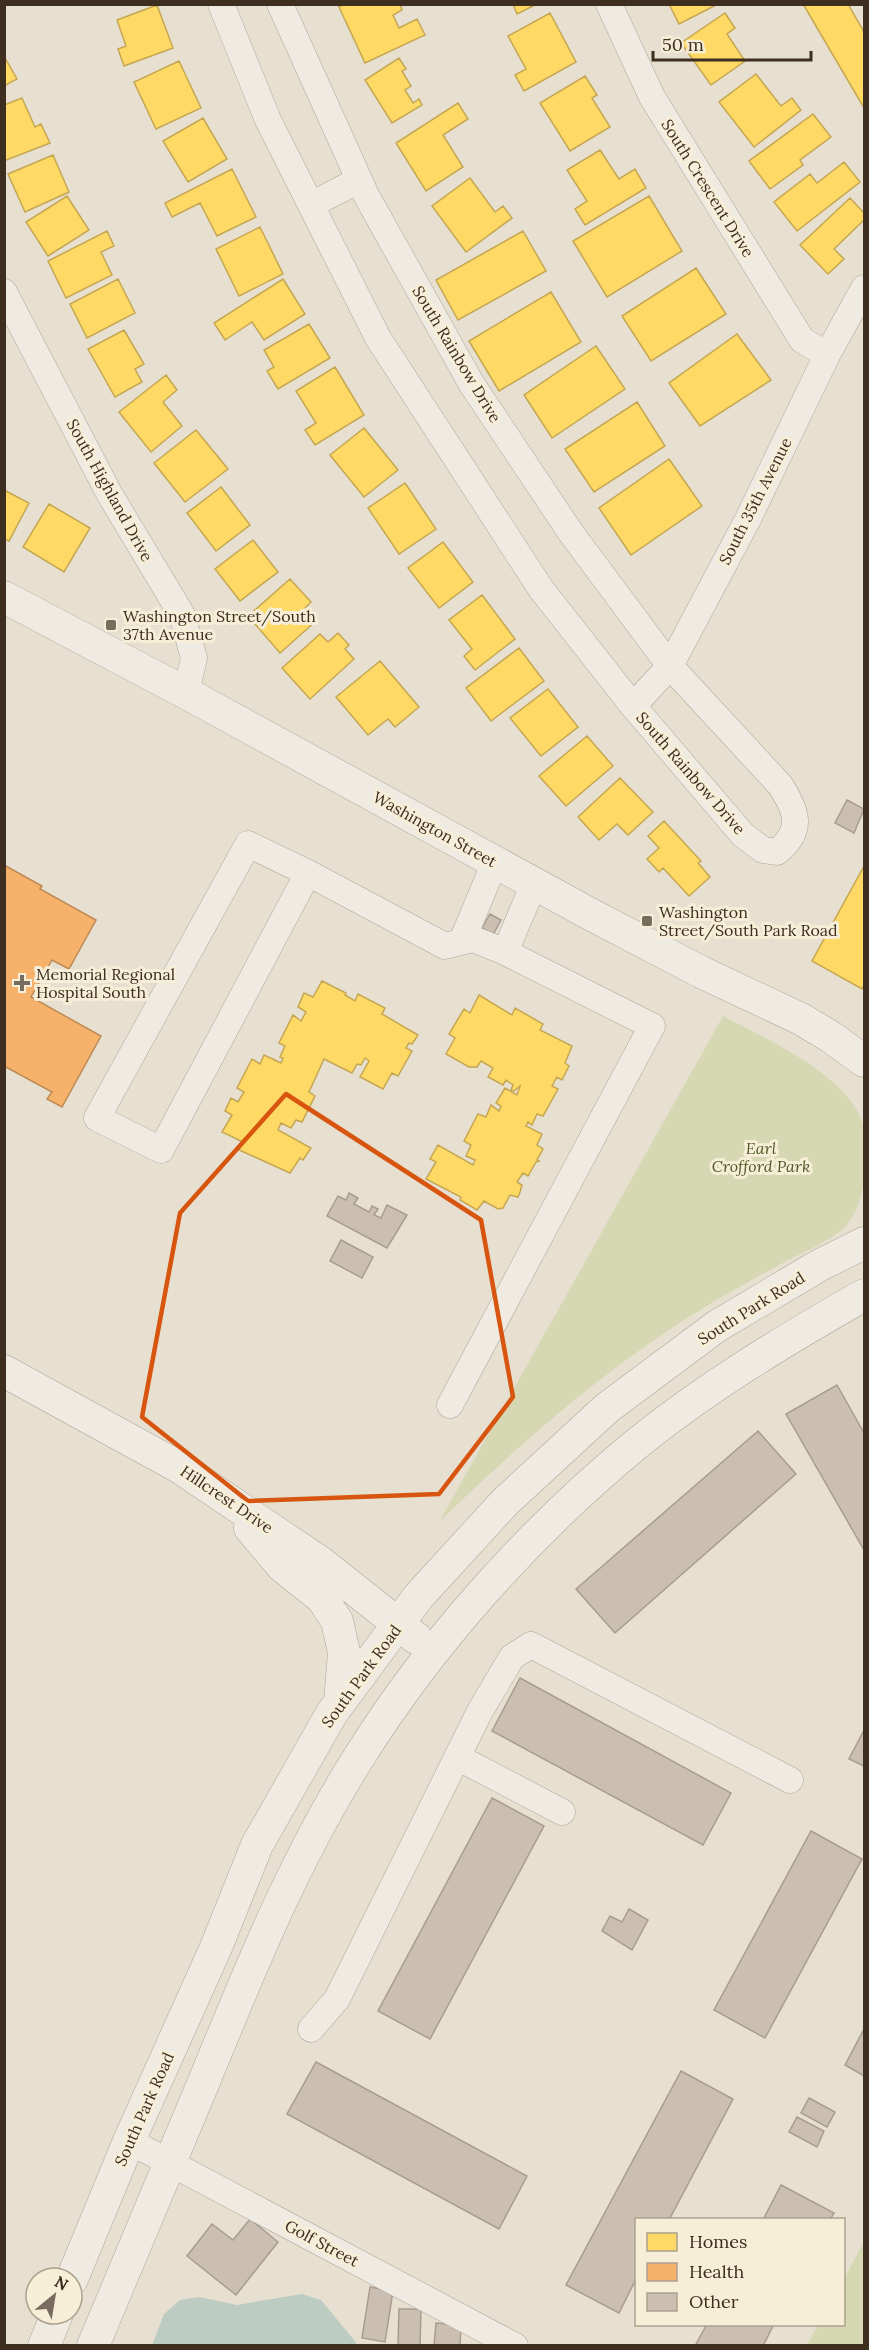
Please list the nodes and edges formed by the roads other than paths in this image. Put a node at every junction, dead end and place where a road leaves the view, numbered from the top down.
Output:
1 (221, 4) edge
2 (280, 4) edge
3 (609, 4) edge
4 (359, 180) junction
5 (311, 205) junction
6 (864, 288) edge
7 (4, 292) edge
8 (827, 355) junction
9 (4, 597) edge
10 (670, 666) junction
11 (186, 693) junction
12 (633, 706) junction
13 (495, 862) junction
14 (308, 873) junction
15 (534, 884) junction
16 (462, 941) junction
17 (505, 952) junction
18 (864, 1061) edge
19 (860, 1242) edge
20 (864, 1295) edge
21 (4, 1371) edge
22 (450, 1405) dead end
23 (222, 1496) junction
24 (399, 1624) junction
25 (432, 1652) junction
26 (340, 1702) junction
27 (457, 1757) junction
28 (790, 1780) dead end
29 (561, 1812) dead end
30 (310, 2028) dead end
31 (129, 2141) junction
32 (171, 2162) junction
33 (77, 2266) edge
34 (52, 2326) edge
35 (44, 2346) edge
36 (93, 2346) edge
37 (515, 2346) edge

1 - 5 street, South Rainbow Drive
2 - 4 street, South Rainbow Drive
3 - 8 street, South Crescent Drive
4 - 5 street
4 - 10 street, South Rainbow Drive
5 - 12 street, South Rainbow Drive
6 - 8 street, South 35th Avenue
7 - 11 street, South Highland Drive
8 - 10 street, South 35th Avenue
9 - 11 street, Washington Street
10 - 12 street, South 35th Avenue
10 - 12 street, South Rainbow Drive
11 - 13 street, Washington Street
13 - 15 street, Washington Street
13 - 16 street
14 - 14 street
14 - 16 street
15 - 17 street
15 - 18 street, Washington Street
16 - 17 street
17 - 22 street
19 - 24 street, South Park Road
20 - 25 street
21 - 23 street, Hillcrest Drive
23 - 24 street, Hillcrest Drive
23 - 26 street
24 - 25 street, Hillcrest Drive
24 - 26 street, South Park Road
25 - 32 street
26 - 31 street, South Park Road
27 - 28 street
27 - 29 street
27 - 30 street
31 - 32 street, Golf Street
31 - 33 street, South Park Road
32 - 36 street
32 - 37 street, Golf Street
34 - 35 street

